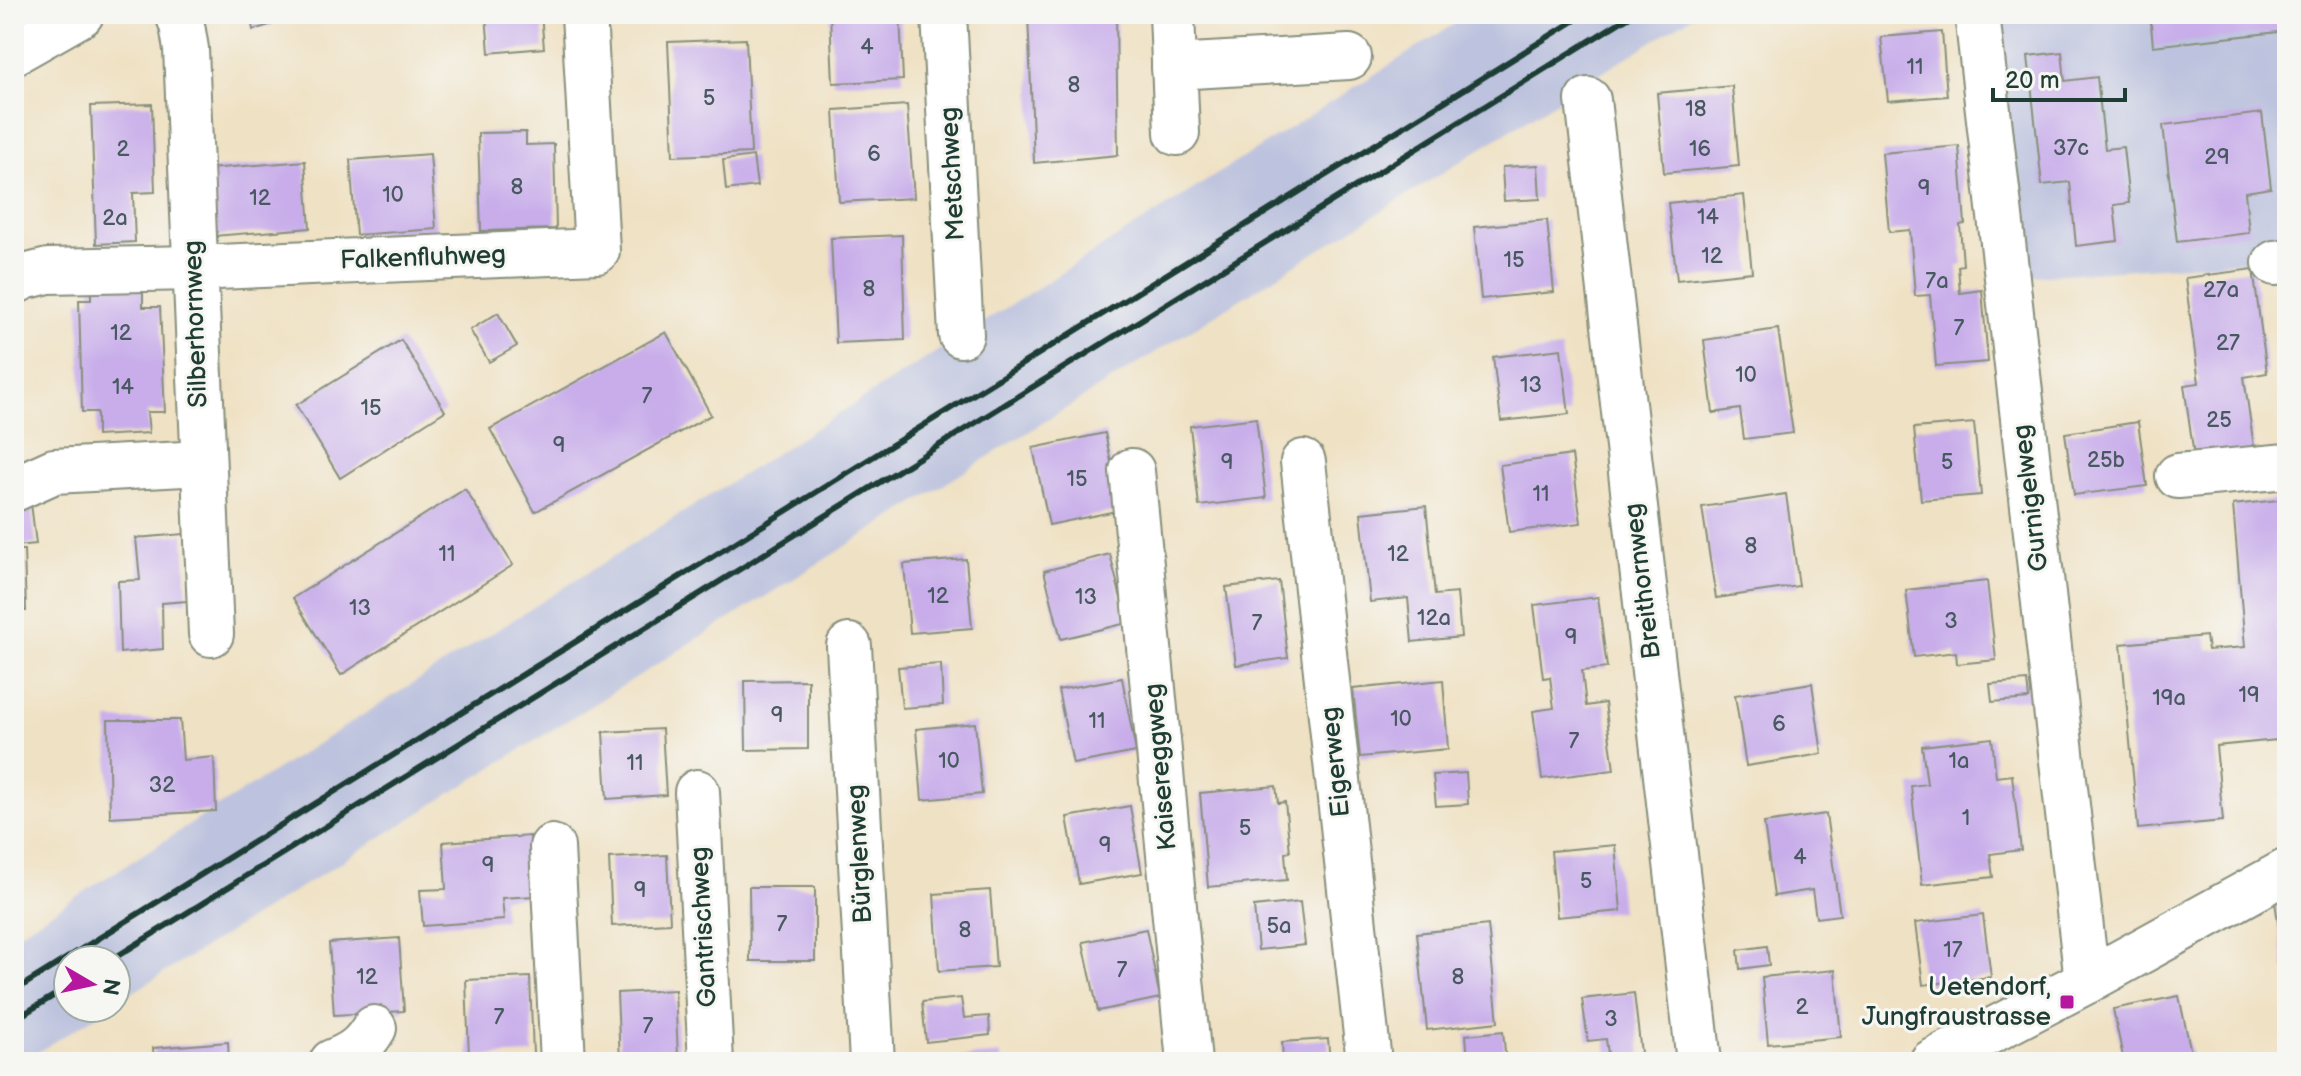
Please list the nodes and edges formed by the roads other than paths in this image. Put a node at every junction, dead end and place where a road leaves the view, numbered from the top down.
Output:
1 (81, 14) edge
2 (178, 14) edge
3 (584, 14) edge
4 (944, 14) edge
5 (1172, 14) edge
6 (1977, 14) edge
7 (14, 52) edge
8 (1349, 57) dead end
9 (1174, 67) junction
10 (1588, 100) dead end
11 (1177, 133) dead end
12 (194, 268) junction
13 (14, 282) edge
14 (961, 335) dead end
15 (1303, 462) dead end
16 (202, 463) junction
17 (2287, 466) edge
18 (1132, 471) dead end
19 (2178, 476) dead end
20 (14, 489) edge
21 (211, 634) dead end
22 (849, 646) dead end
23 (697, 792) dead end
24 (552, 847) dead end
25 (2287, 871) edge
26 (2087, 981) junction
27 (374, 1028) dead end
28 (332, 1062) edge
29 (563, 1062) edge
30 (711, 1062) edge
31 (872, 1062) edge
32 (1189, 1062) edge
33 (1369, 1062) edge
34 (1699, 1062) edge
35 (1932, 1062) edge

1 - 7 street
2 - 12 street, Silberhornweg
3 - 12 street, Falkenfluhweg
4 - 14 street, Metschweg
5 - 9 street
6 - 26 street, Gurnigelweg
8 - 9 street
9 - 11 street
10 - 34 street, Breithornweg
12 - 13 street, Falkenfluhweg
12 - 16 street, Silberhornweg
15 - 33 street, Eigerweg
16 - 20 street
16 - 21 street, Silberhornweg
17 - 19 street
18 - 32 street, Kaisereggweg
22 - 31 street, Bürglenweg
23 - 30 street, Gantrischweg
24 - 29 street
25 - 26 street
26 - 35 street
27 - 28 street

